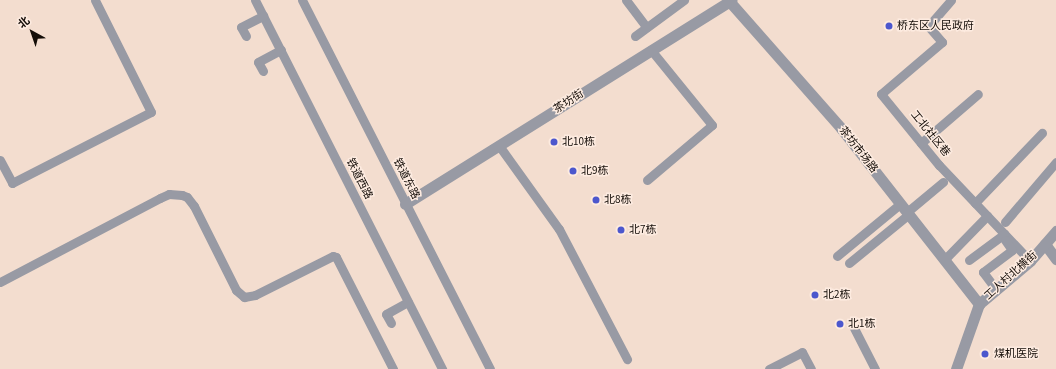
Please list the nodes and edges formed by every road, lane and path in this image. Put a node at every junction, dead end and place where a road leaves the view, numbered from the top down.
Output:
1 (94, 0) edge
2 (256, 0) edge
3 (302, 0) edge
4 (626, 0) edge
5 (684, 0) edge
6 (951, 0) edge
7 (731, 1) edge
8 (263, 16) junction
9 (646, 27) junction
10 (246, 36) dead end
11 (635, 36) dead end
12 (281, 50) junction
13 (652, 50) junction
14 (263, 71) dead end
15 (978, 94) dead end
16 (1042, 133) dead end
17 (921, 143) junction
18 (500, 147) junction
19 (0, 160) edge
20 (1056, 162) edge
21 (647, 180) dead end
22 (943, 182) dead end
23 (974, 203) junction
24 (405, 204) junction
25 (905, 210) junction
26 (987, 216) junction
27 (1005, 222) dead end
28 (1056, 231) edge
29 (1003, 235) junction
30 (1045, 244) junction
31 (837, 256) dead end
32 (1056, 259) edge
33 (944, 260) junction
34 (969, 260) dead end
35 (1030, 261) junction
36 (849, 263) dead end
37 (0, 282) edge
38 (992, 284) dead end
39 (408, 302) junction
40 (979, 304) junction
41 (391, 323) dead end
42 (854, 328) dead end
43 (627, 359) dead end
44 (809, 368) edge
45 (393, 369) edge
46 (442, 369) edge
47 (490, 369) edge
48 (769, 369) edge
49 (875, 369) edge
50 (956, 369) edge

1 - 19 street
2 - 8 street, 铁道西路
3 - 24 street, 铁道东路
4 - 9 street
5 - 9 street
6 - 17 street, 工北社区巷
7 - 13 street, 茶坊街
7 - 25 street, 茶坊市场路
8 - 10 street
8 - 12 street, 铁道西路
9 - 11 street
12 - 14 street
12 - 39 street, 铁道西路
13 - 18 street, 茶坊街
13 - 21 street
15 - 17 street
16 - 23 street
17 - 23 street, 工北社区巷
18 - 24 street, 茶坊街
18 - 43 street
20 - 27 street
22 - 25 street
23 - 26 street, 工北社区巷
24 - 47 street, 铁道东路
25 - 31 street
25 - 33 street, 茶坊市场路
25 - 36 street
26 - 29 street, 工北社区巷
26 - 33 street
28 - 30 street, 工人村北横街
29 - 34 street
29 - 35 street, 工北社区巷
29 - 38 street
30 - 32 street
30 - 35 street, 工人村北横街
33 - 40 street, 茶坊市场路
35 - 40 street, 工人村北横街
37 - 45 street
39 - 41 street
39 - 46 street, 铁道西路
40 - 50 street, 工人村北横街
42 - 49 street
44 - 48 street

